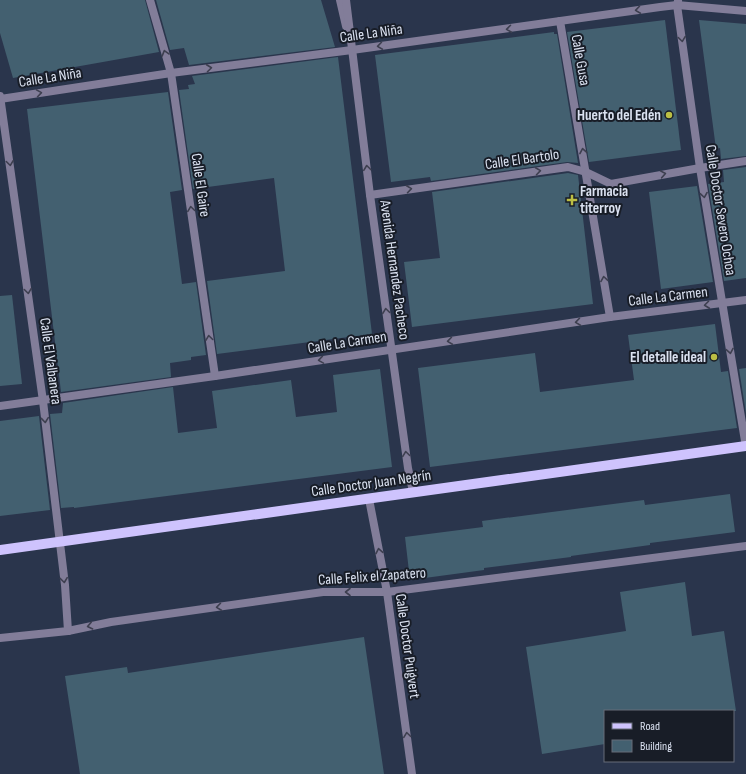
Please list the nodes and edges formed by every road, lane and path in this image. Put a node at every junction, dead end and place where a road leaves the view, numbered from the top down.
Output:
1 (150, 0) edge
2 (340, 0) edge
3 (346, 0) edge
4 (678, 3) edge
5 (746, 11) edge
6 (560, 22) junction
7 (352, 50) junction
8 (171, 73) junction
9 (0, 98) edge
10 (746, 161) edge
11 (700, 168) junction
12 (586, 172) junction
13 (370, 195) junction
14 (746, 300) edge
15 (722, 303) junction
16 (610, 317) junction
17 (391, 349) junction
18 (215, 376) junction
19 (43, 401) junction
20 (0, 406) edge
21 (746, 446) edge
22 (413, 492) junction
23 (370, 499) junction
24 (59, 541) junction
25 (746, 546) edge
26 (0, 550) edge
27 (387, 592) junction
28 (68, 631) junction
29 (0, 638) edge
30 (412, 774) edge

8 -> 1 street, Calle El Gaire
2 - 7 street, Avenida Hernandez Pacheco
3 - 7 street, Avenida Hernandez Pacheco
4 - 5 street, Calle La Niña
4 -> 6 street, Calle La Niña
4 -> 11 street, Calle Doctor Severo Ochoa
6 -> 7 street, Calle La Niña
12 -> 6 street, Calle Gusa
8 -> 7 street, Calle La Niña
13 -> 7 street, Avenida Hernandez Pacheco
9 -> 8 street, Calle La Niña
18 -> 8 street, Calle El Gaire
9 -> 19 street, Calle El Valbanera
10 - 11 street, Calle El Bartolo
12 -> 11 street, Calle El Bartolo
11 -> 15 street, Calle Doctor Severo Ochoa
13 -> 12 street, Calle El Bartolo
16 -> 12 street, Calle Gusa
17 -> 13 street, Avenida Hernandez Pacheco
14 - 15 street, Calle La Carmen
15 -> 16 street, Calle La Carmen
15 -> 21 street, Calle Doctor Severo Ochoa
16 -> 17 street, Calle La Carmen
17 -> 18 street, Calle La Carmen
22 -> 17 street, Avenida Hernandez Pacheco
18 - 19 street, Calle La Carmen
19 - 20 street, Calle La Carmen
19 -> 24 street, Calle El Valbanera
21 - 22 main road, Calle Doctor Juan Negrín
22 - 23 main road, Calle Doctor Juan Negrín
23 - 24 main road, Calle Doctor Juan Negrín
27 -> 23 street, Calle Doctor Puigvert
24 - 26 main road, Calle Doctor Juan Negrín
24 -> 28 street, Calle El Valbanera
25 - 27 street, Calle Felix el Zapatero
27 -> 28 street, Calle Felix el Zapatero
30 -> 27 street, Calle Doctor Puigvert
28 - 29 street, Calle Felix el Zapatero

